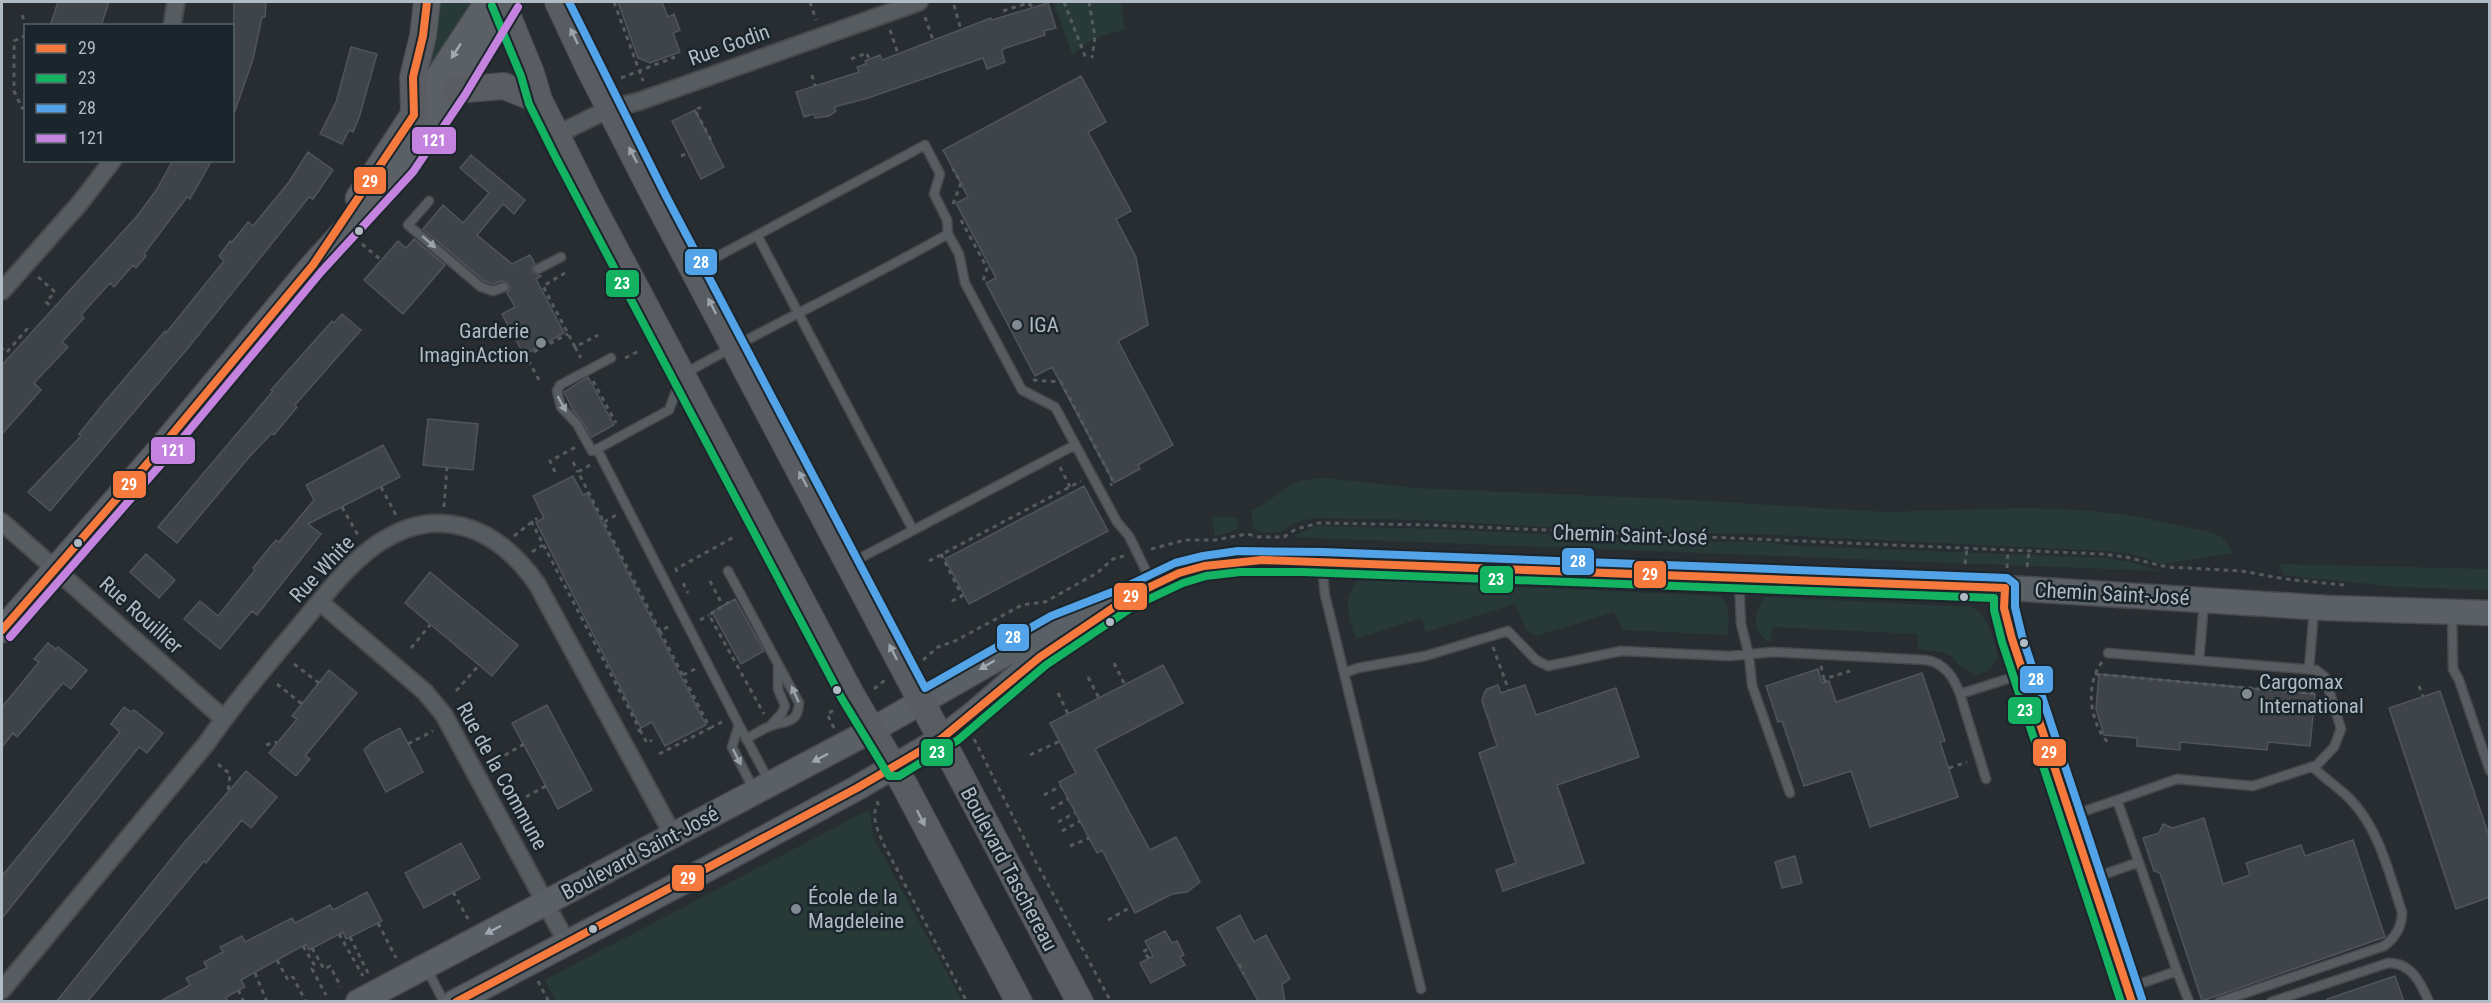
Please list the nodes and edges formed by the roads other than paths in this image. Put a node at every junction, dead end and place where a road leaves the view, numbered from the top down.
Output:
1 (176, 2) edge
2 (427, 2) edge
3 (558, 2) edge
4 (500, 3) edge
5 (921, 9) edge
6 (172, 24) edge
7 (456, 90) junction
8 (539, 100) junction
9 (609, 109) junction
10 (414, 115) junction
11 (556, 135) junction
12 (111, 162) edge
13 (429, 201) dead end
14 (948, 234) junction
15 (757, 235) junction
16 (561, 257) dead end
17 (313, 265) junction
18 (538, 269) dead end
19 (693, 269) junction
20 (504, 287) dead end
21 (2, 291) edge
22 (798, 313) junction
23 (733, 346) junction
24 (611, 358) dead end
25 (682, 375) junction
26 (1075, 445) junction
27 (592, 451) dead end
28 (2, 522) edge
29 (913, 530) junction
30 (1323, 562) junction
31 (848, 565) junction
32 (55, 570) junction
33 (728, 571) dead end
34 (1739, 579) junction
35 (1153, 585) junction
36 (2005, 588) junction
37 (1129, 597) junction
38 (2205, 600) junction
39 (320, 602) junction
40 (2314, 608) junction
41 (2452, 612) junction
42 (2490, 613) edge
43 (2, 630) edge
44 (2108, 653) dead end
45 (1749, 655) junction
46 (2199, 660) junction
47 (778, 664) junction
48 (2309, 669) junction
49 (1344, 673) junction
50 (2024, 674) junction
51 (1960, 694) junction
52 (921, 703) junction
53 (224, 719) junction
54 (768, 722) junction
55 (739, 725) junction
56 (872, 730) junction
57 (746, 739) junction
58 (941, 739) junction
59 (894, 767) junction
60 (2313, 767) junction
61 (2490, 771) edge
62 (1986, 779) dead end
63 (763, 788) junction
64 (1790, 794) dead end
65 (2117, 800) junction
66 (2070, 816) junction
67 (673, 835) junction
68 (2139, 861) junction
69 (2091, 879) junction
70 (545, 903) junction
71 (567, 943) junction
72 (426, 966) junction
73 (2177, 971) junction
74 (1421, 989) dead end
75 (2, 990) edge
76 (350, 994) edge
77 (2130, 995) edge
78 (444, 1002) edge
79 (454, 1002) edge
80 (1019, 1002) edge
81 (1080, 1002) edge
82 (2188, 1002) edge
83 (2219, 1002) edge
84 (2271, 1002) edge
85 (2429, 1002) edge

1 - 6 street
2 - 10 main road
9 -> 3 main road, Boulevard Taschereau
4 - 7 street
4 - 8 main road
4 -> 10 street
5 - 9 street, Rue Godin
7 - 8 main road
7 - 17 street
8 - 11 main road
9 - 11 street, Rue Godin
19 -> 9 main road, Boulevard Taschereau
10 - 17 street
11 - 25 main road
12 - 21 street
13 -> 20 lane
14 - 15 lane
14 - 22 lane
14 - 26 lane
15 - 19 lane
15 - 22 lane
16 - 18 lane
17 - 32 street
23 -> 19 main road, Boulevard Taschereau
22 - 23 lane
22 - 29 lane
23 - 25 lane
31 -> 23 main road, Boulevard Taschereau
24 -> 27 lane
25 - 55 lane
25 - 56 main road
26 - 29 lane
26 - 35 lane
28 - 32 street, Rue Rouillier
29 - 31 lane
30 - 34 street, Chemin Saint-José
30 - 35 street, Chemin Saint-José
30 - 49 lane
52 -> 31 main road, Boulevard Taschereau
32 - 43 street
32 - 53 street, Rue Rouillier
33 - 47 lane
34 - 36 street, Chemin Saint-José
34 - 45 lane
35 - 37 street, Chemin Saint-José
36 - 38 street, Chemin Saint-José
36 - 50 street
37 -> 52 street, Chemin Saint-José
37 - 58 street, Chemin Saint-José
38 - 40 street, Chemin Saint-José
38 - 46 lane
39 - 53 street, Rue White
39 - 67 street, Rue White
39 - 70 street, Rue de la Commune
40 - 41 street, Chemin Saint-José
40 - 48 lane
41 - 42 street, Chemin Saint-José
41 - 61 lane
44 - 46 lane
45 - 49 lane
45 - 51 lane
45 - 64 lane
46 - 48 lane
47 - 54 lane
54 -> 47 lane
48 - 60 lane
49 - 74 lane
50 - 51 lane
50 - 66 street
51 - 62 lane
52 - 56 street, Boulevard Saint-José
52 - 58 main road, Boulevard Taschereau
53 - 75 street, Rue White
54 - 57 lane
55 - 57 lane
55 -> 63 lane
56 - 59 main road
56 -> 63 street, Boulevard Saint-José
57 - 63 lane
58 - 59 street
58 - 81 main road, Boulevard Taschereau
59 - 71 street
59 -> 80 main road
60 - 65 lane
60 - 83 lane
63 - 67 street, Boulevard Saint-José
65 - 66 lane
65 - 68 lane
66 - 69 street
67 - 70 street, Boulevard Saint-José
68 - 69 lane
68 - 73 lane
69 - 77 street
70 - 71 street, Rue de la Commune
70 -> 72 street, Boulevard Saint-José
71 - 79 street
72 - 76 street, Boulevard Saint-José
72 - 78 lane
73 - 77 lane
73 - 82 lane
84 - 85 lane

